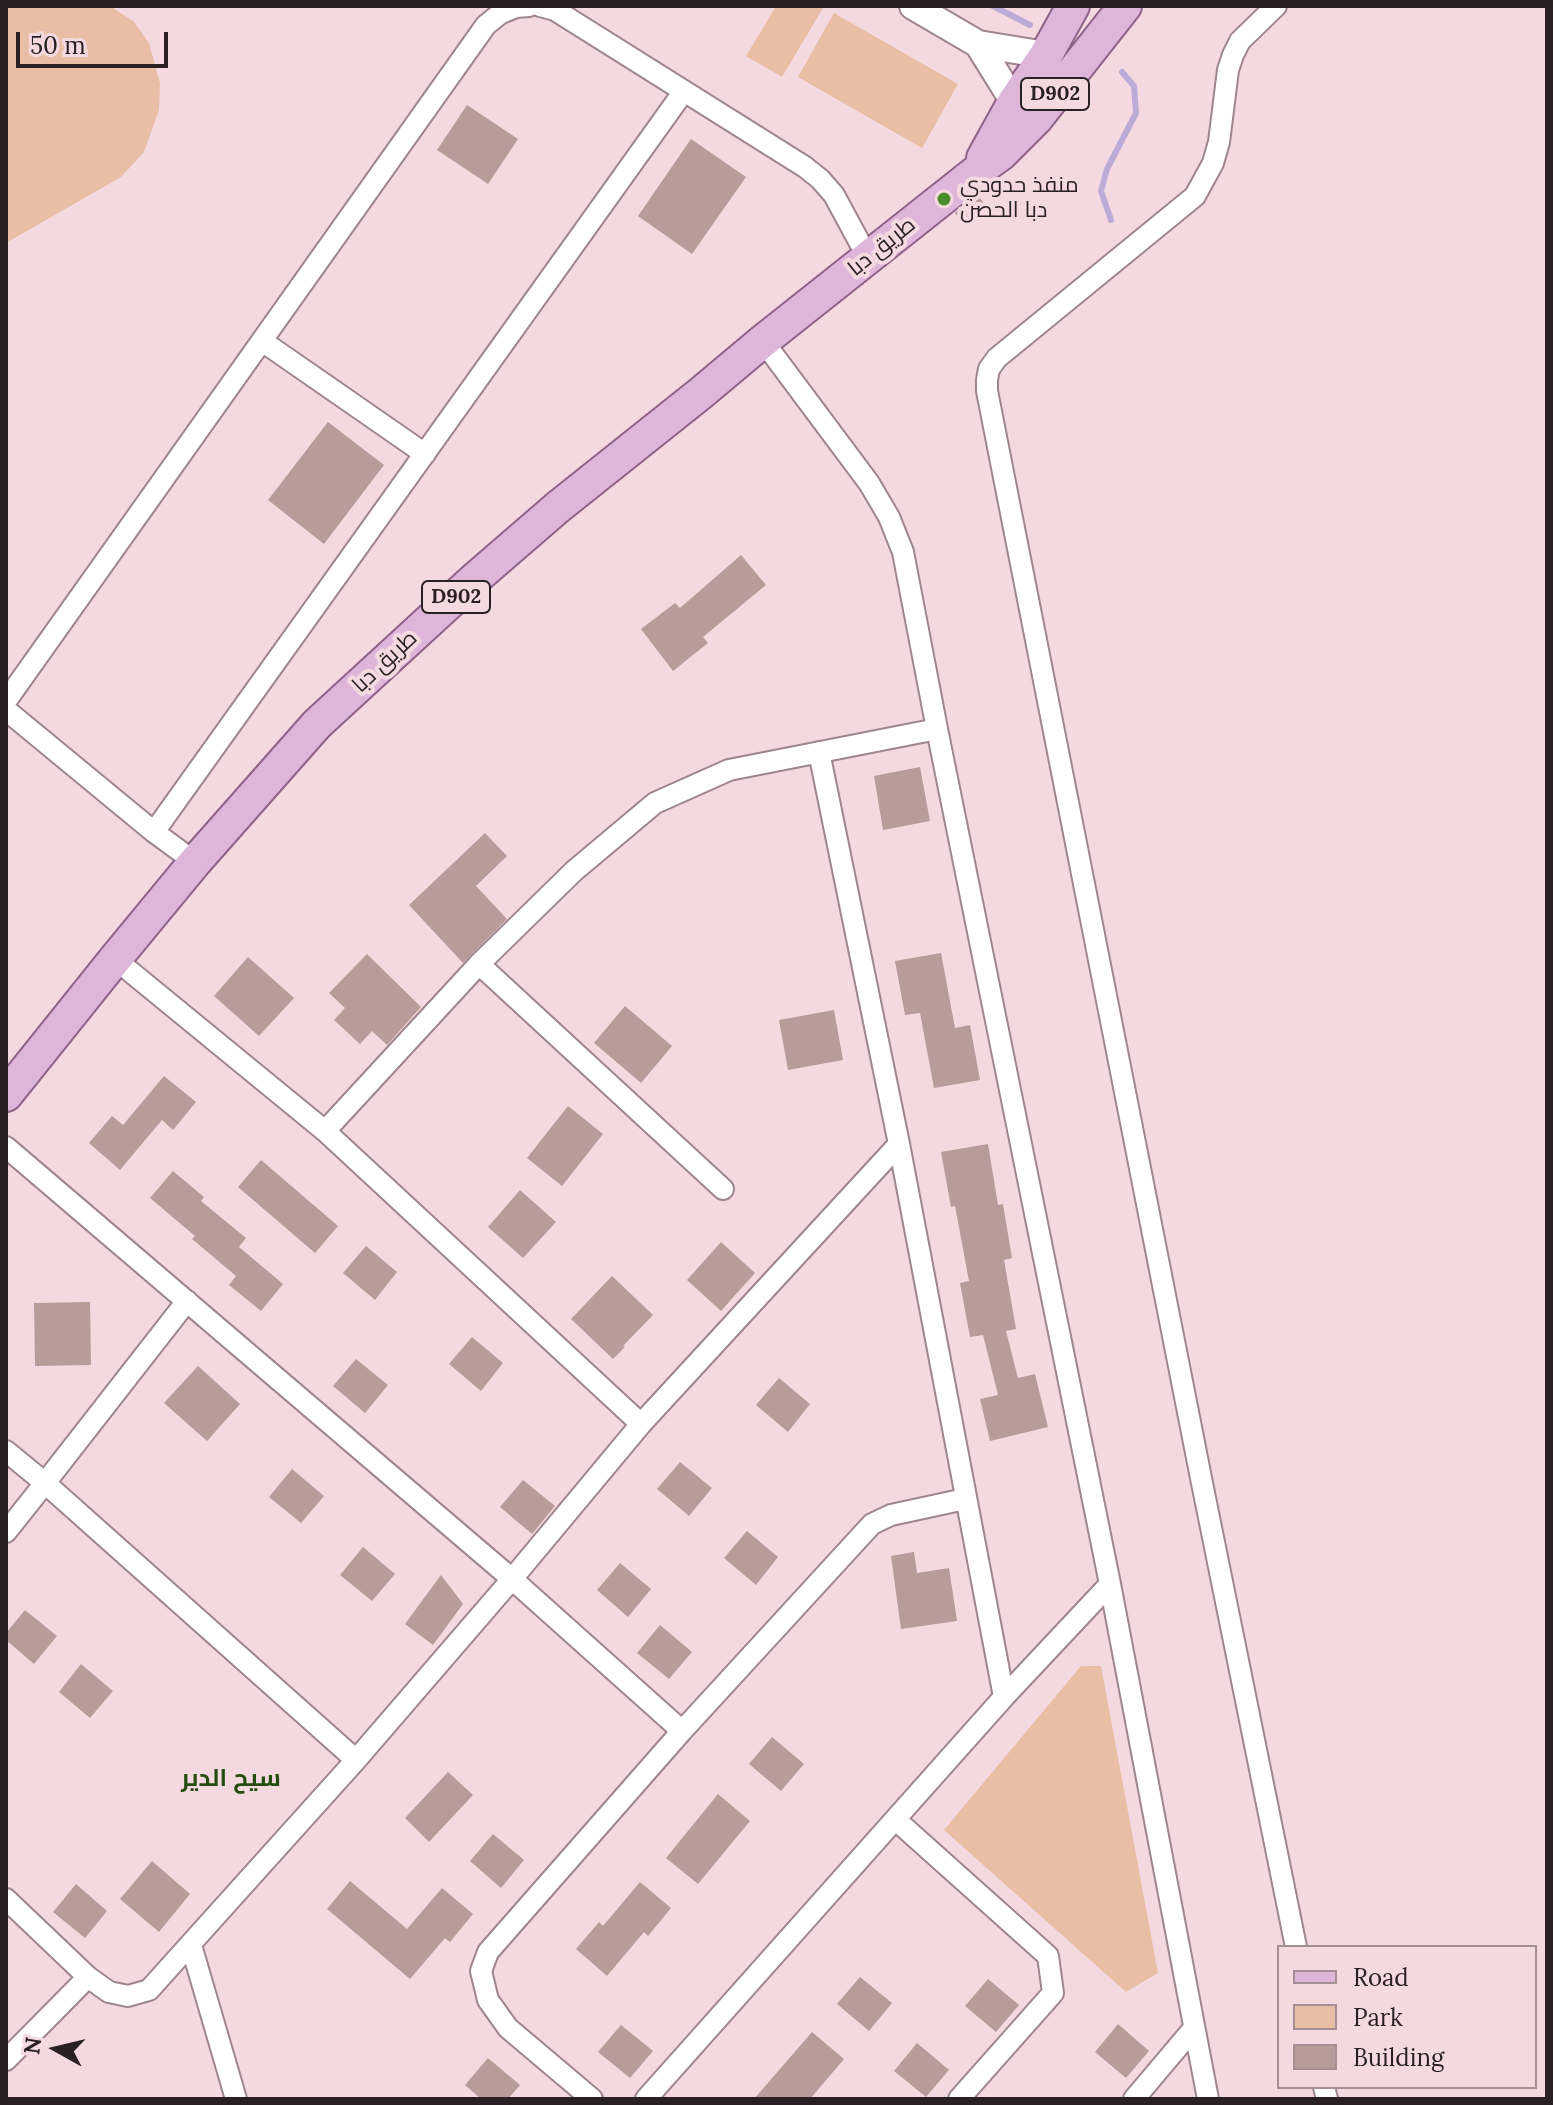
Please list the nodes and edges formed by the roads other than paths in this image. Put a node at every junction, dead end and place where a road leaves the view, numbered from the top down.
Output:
1 (529, 6) edge
2 (540, 6) edge
3 (913, 6) edge
4 (1073, 6) edge
5 (1125, 6) edge
6 (1276, 6) edge
7 (978, 44) junction
8 (1046, 55) junction
9 (684, 91) junction
10 (1025, 111) junction
11 (868, 258) junction
12 (262, 341) junction
13 (763, 341) junction
14 (425, 454) junction
15 (6, 701) edge
16 (6, 710) edge
17 (937, 729) junction
18 (819, 752) junction
19 (154, 832) junction
20 (195, 862) junction
21 (115, 959) junction
22 (479, 964) junction
23 (6, 1095) edge
24 (325, 1131) junction
25 (899, 1144) junction
26 (6, 1147) edge
27 (723, 1189) dead end
28 (187, 1301) junction
29 (641, 1424) junction
30 (6, 1451) edge
31 (45, 1483) junction
32 (965, 1499) junction
33 (6, 1532) edge
34 (512, 1579) junction
35 (1110, 1584) junction
36 (1004, 1697) junction
37 (682, 1731) junction
38 (356, 1760) junction
39 (896, 1820) junction
40 (6, 1899) edge
41 (191, 1945) junction
42 (1296, 1945) edge
43 (88, 1977) junction
44 (1194, 2028) junction
45 (6, 2060) edge
46 (236, 2099) edge
47 (592, 2099) edge
48 (646, 2099) edge
49 (959, 2099) edge
50 (1134, 2099) edge
51 (1208, 2099) edge

1 - 12 street
2 - 9 street
3 - 7 street
4 - 8 main road, طريق دبا / D902
5 - 10 main road, طريق دبا / D902
6 - 42 street
7 - 8 street
7 - 10 street
8 - 10 main road, طريق دبا / D902
9 - 11 street
9 - 14 street
10 - 11 main road, طريق دبا / D902
11 - 13 main road, طريق دبا / D902
12 - 14 street
12 - 15 street
13 - 17 street
13 - 20 main road, طريق دبا / D902
14 - 19 street
16 - 19 street
17 - 18 street
17 - 35 street
18 - 22 street
18 - 25 street
19 - 20 street
20 - 21 main road, طريق دبا / D902
21 - 23 main road, طريق دبا / D902
21 - 24 street
22 - 24 street
22 - 27 street
24 - 29 street
25 - 29 street
25 - 32 street
26 - 28 street
28 - 31 street
28 - 34 street
29 - 34 street
30 - 31 street
31 - 33 street
31 - 38 street
32 - 36 street
32 - 37 street
34 - 37 street
34 - 38 street
35 - 36 street
35 - 44 street
36 - 39 street
37 - 47 street
38 - 41 street
39 - 48 street
39 - 49 street
40 - 43 street
41 - 43 street
41 - 46 street
43 - 45 street
44 - 50 street
44 - 51 street

